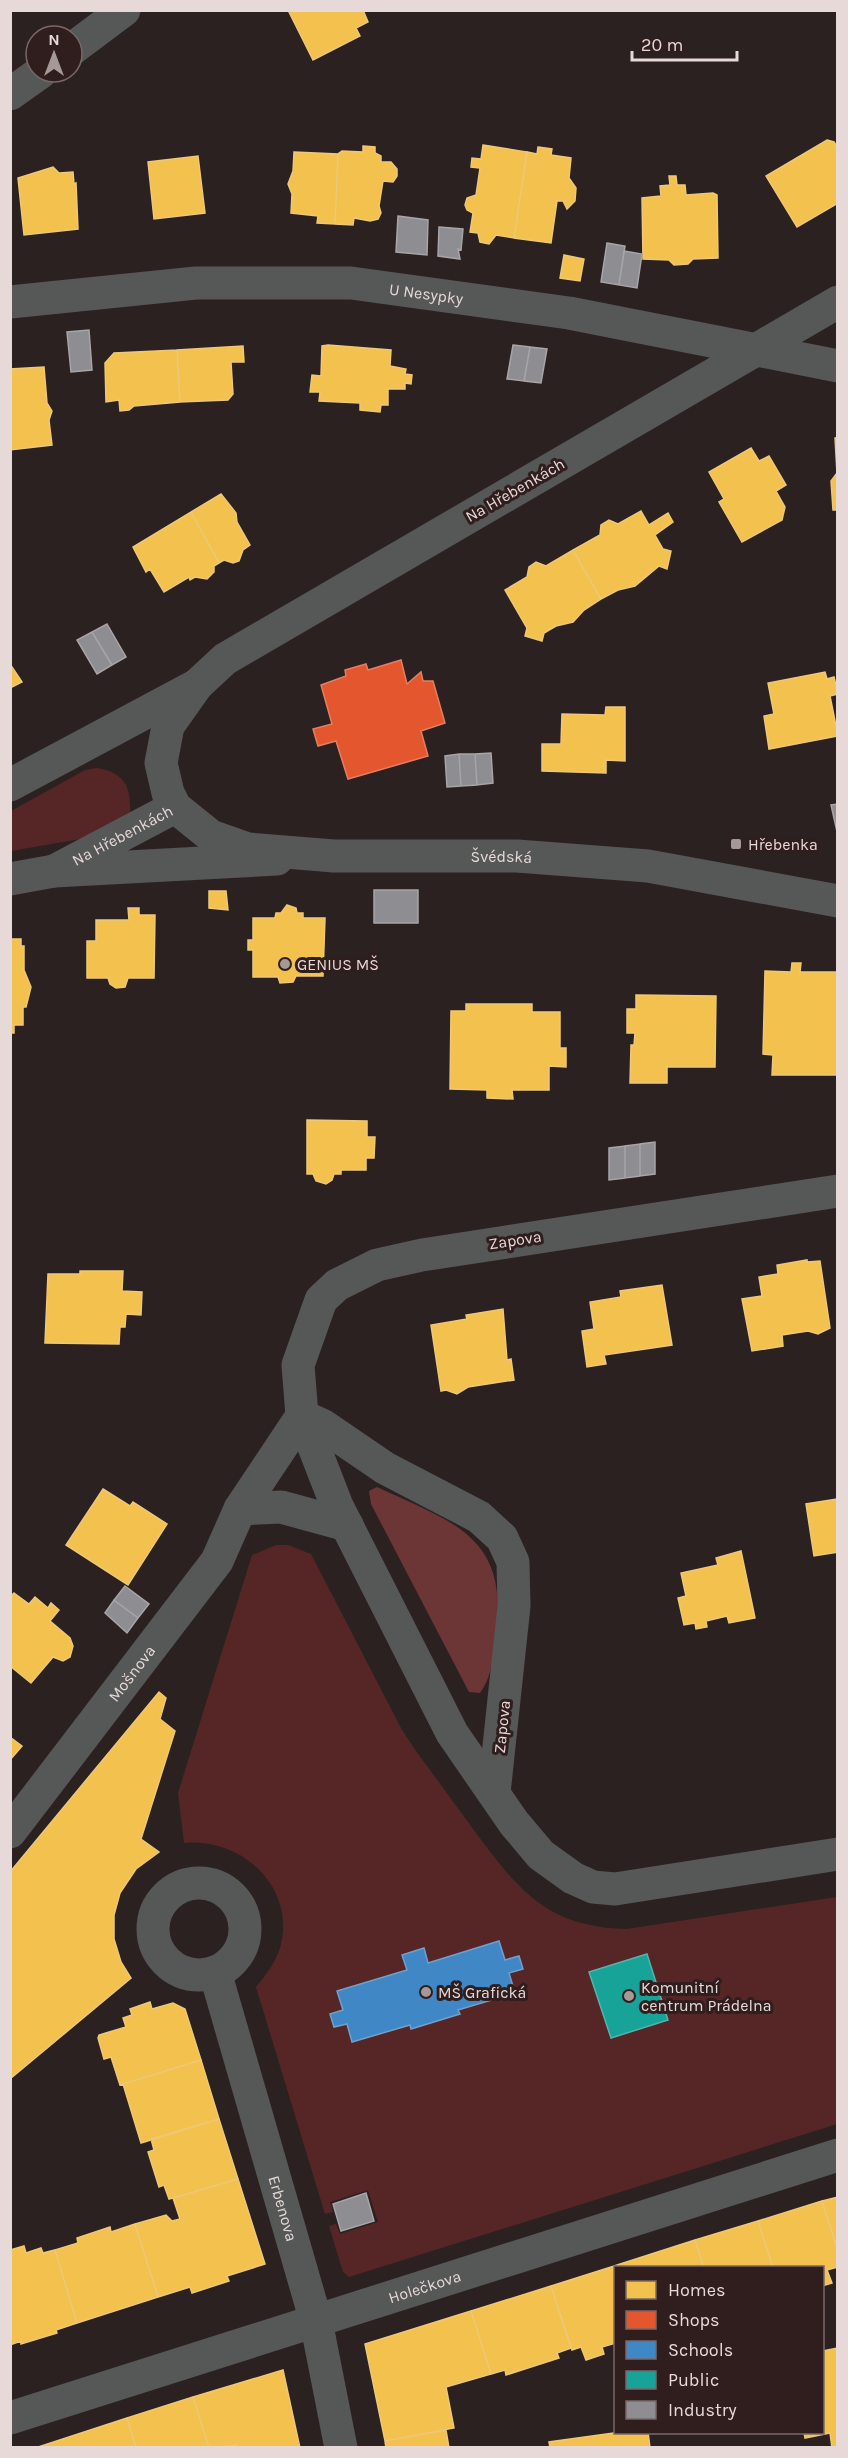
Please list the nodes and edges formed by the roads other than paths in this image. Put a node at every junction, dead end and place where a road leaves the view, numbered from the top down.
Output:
1 (124, 10) edge
2 (84, 40) edge
3 (24, 84) edge
4 (10, 94) edge
5 (10, 302) edge
6 (837, 302) edge
7 (756, 348) junction
8 (837, 366) edge
9 (197, 685) junction
10 (10, 785) edge
11 (175, 807) junction
12 (334, 856) junction
13 (54, 871) junction
14 (10, 879) edge
15 (837, 901) edge
16 (837, 1191) edge
17 (303, 1416) junction
18 (240, 1509) junction
19 (347, 1525) junction
20 (494, 1793) junction
21 (10, 1832) edge
22 (837, 1854) edge
23 (215, 1972) dead end
24 (837, 2155) edge
25 (316, 2321) junction
26 (10, 2418) edge
27 (341, 2448) edge

1 - 2 street
3 - 4 street
5 - 7 street, U Nesypky
6 - 7 street, Na Hřebenkách
7 - 8 street, U Nesypky
7 - 9 street, Na Hřebenkách
9 - 10 street, Na Hřebenkách
9 - 11 street, Na Hřebenkách
11 - 12 street, Švédská
11 - 13 street, Na Hřebenkách
12 - 13 street
12 - 15 street, Švédská
13 - 14 street, Na Hřebenkách
16 - 17 street, Zapova
17 - 18 street, Mošnova
17 - 19 street, Zapova
17 - 20 street, Zapova
18 - 19 street
18 - 21 street, Mošnova
19 - 20 street, Zapova
20 - 22 street, Zapova
23 - 25 street, Erbenova
24 - 25 street, Holečkova
25 - 26 street, Holečkova
25 - 27 street, Erbenova

